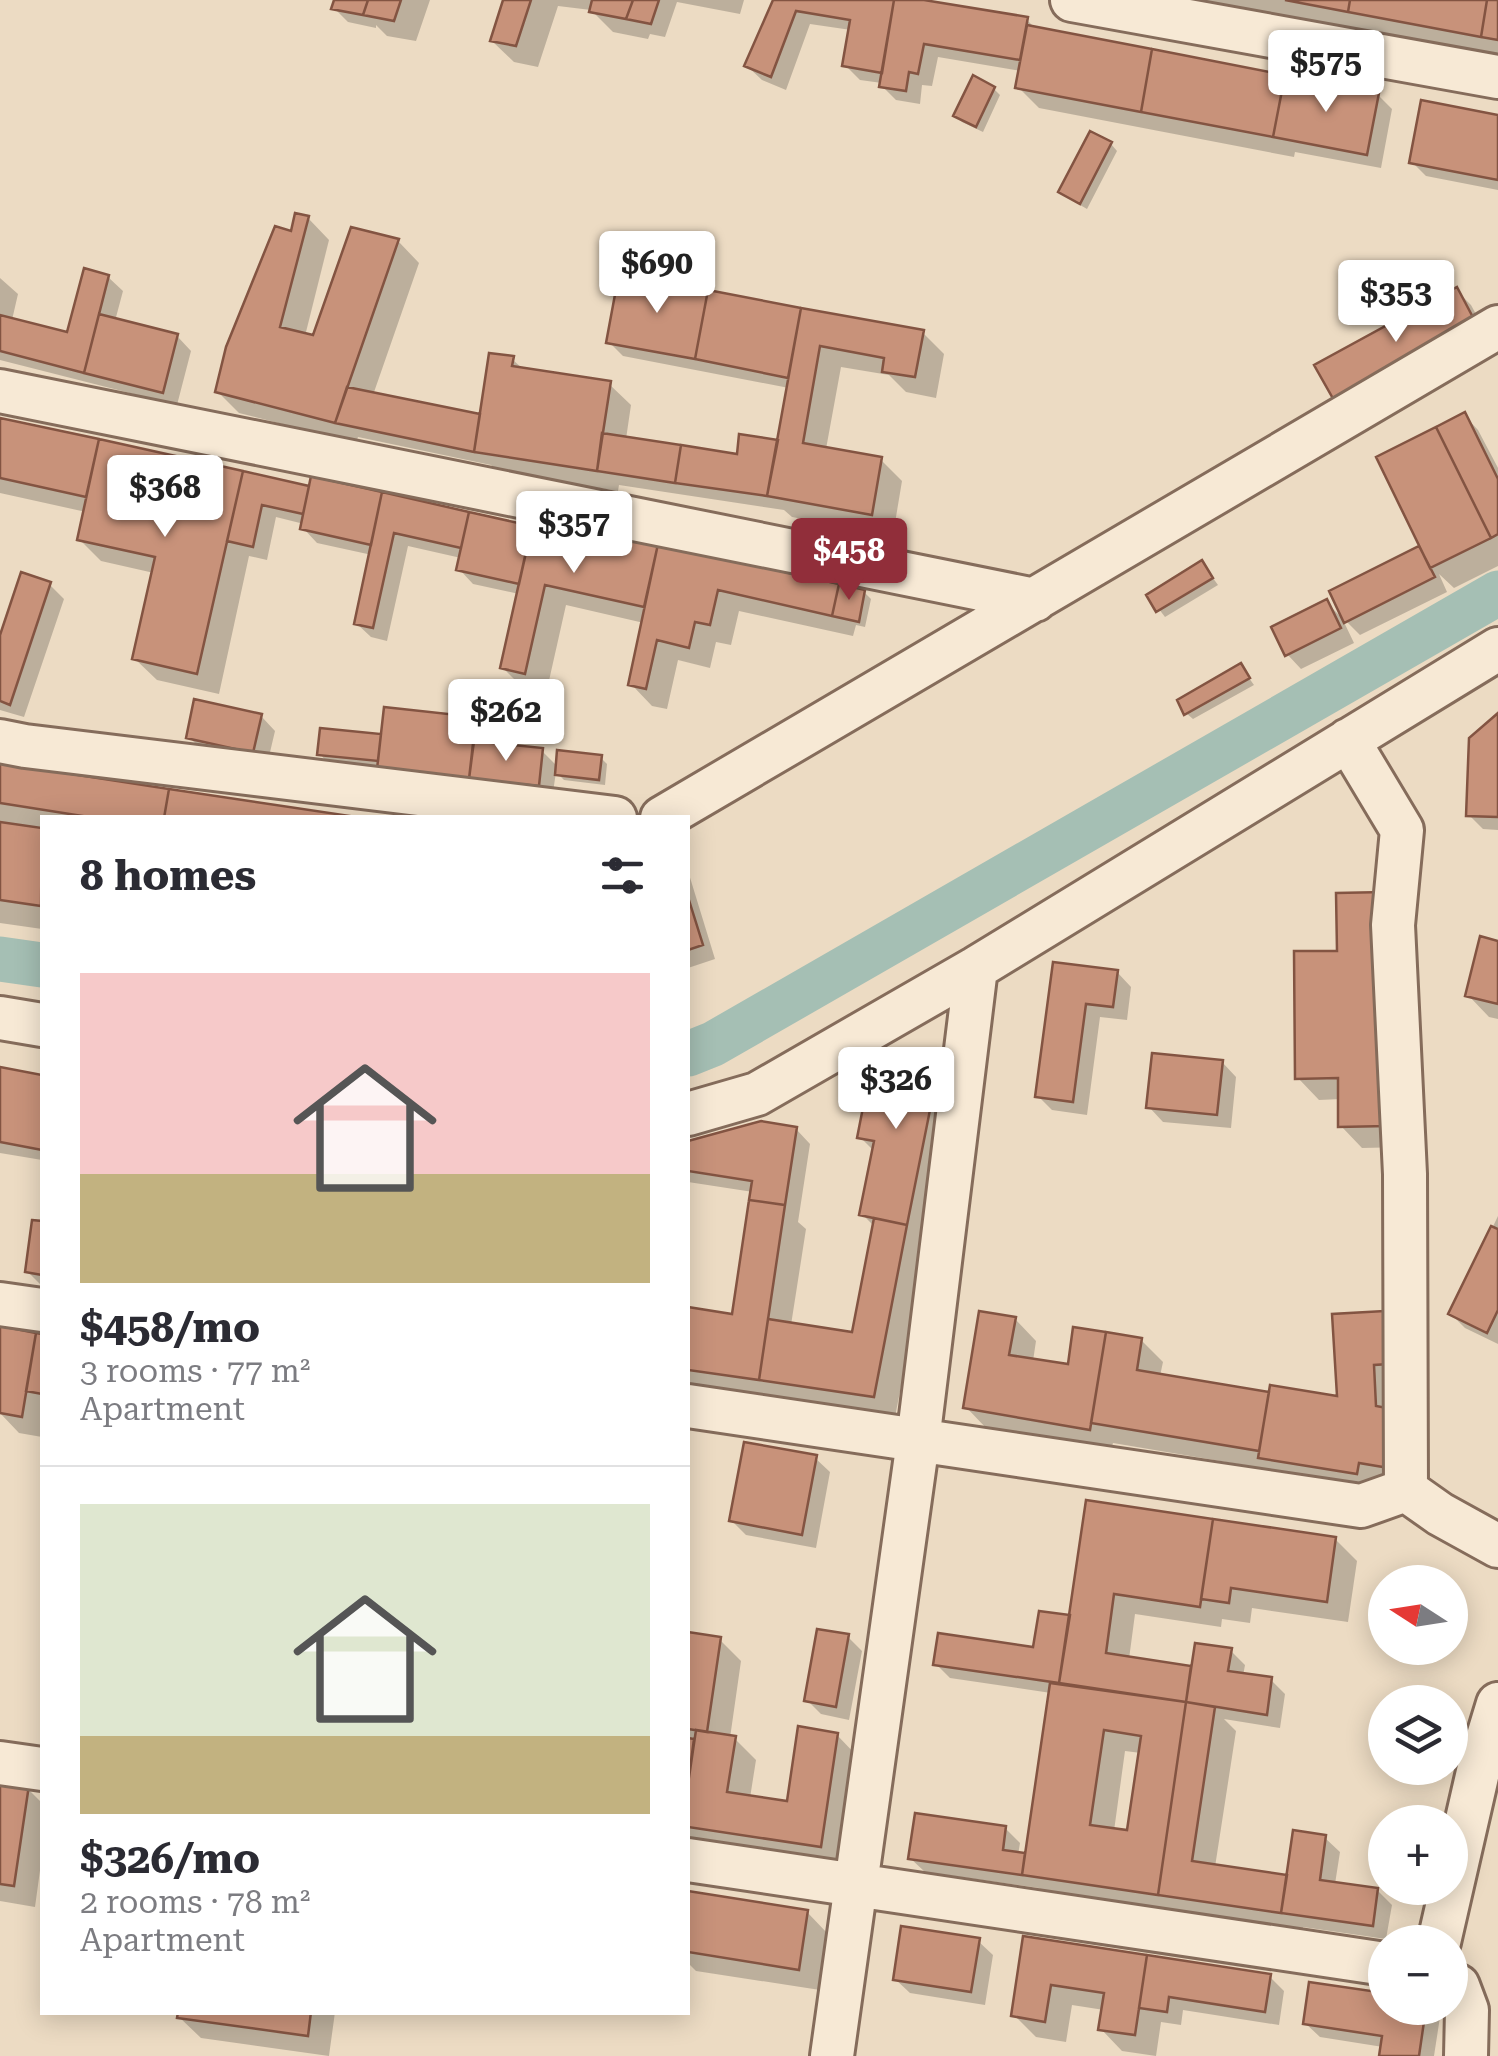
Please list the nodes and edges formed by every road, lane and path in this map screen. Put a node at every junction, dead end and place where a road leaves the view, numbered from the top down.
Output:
1 (1072, 0) edge
2 (1498, 76) edge
3 (1498, 327) edge
4 (0, 391) edge
5 (1034, 600) junction
6 (1498, 649) edge
7 (1348, 740) junction
8 (0, 741) edge
9 (590, 815) edge
10 (667, 815) edge
11 (976, 968) junction
12 (0, 1018) edge
13 (40, 1025) edge
14 (690, 1113) edge
15 (0, 1304) edge
16 (40, 1310) edge
17 (690, 1406) edge
18 (918, 1440) junction
19 (1406, 1490) junction
20 (1498, 1546) edge
21 (1498, 1704) edge
22 (0, 1763) edge
23 (40, 1769) edge
24 (690, 1860) edge
25 (858, 1884) junction
26 (1442, 1925) edge
27 (1368, 1961) edge
28 (1467, 2025) edge
29 (832, 2056) edge
30 (1466, 2056) edge

1 - 2 street
3 - 5 street
4 - 5 street
5 - 10 street
6 - 7 street
7 - 11 street
7 - 19 street
8 - 9 street
11 - 14 street
11 - 18 street
12 - 13 street
15 - 16 street
17 - 18 street
18 - 19 street
18 - 25 street
19 - 20 street
21 - 26 street
22 - 23 street
24 - 25 street
25 - 27 street
25 - 29 street
28 - 30 street

